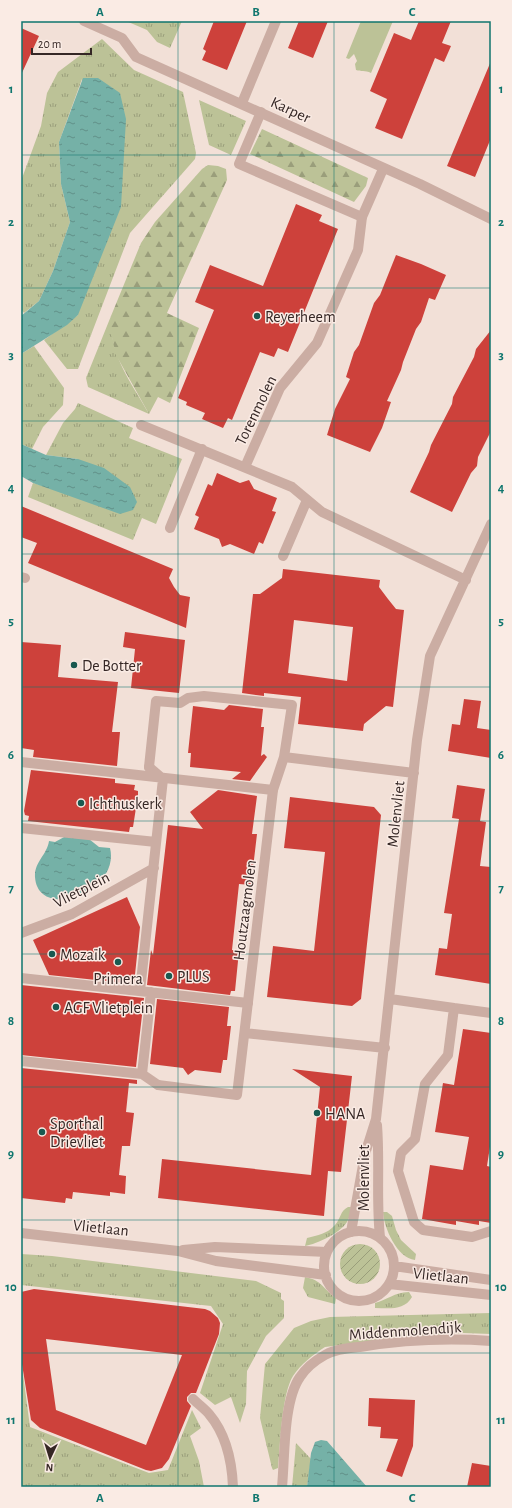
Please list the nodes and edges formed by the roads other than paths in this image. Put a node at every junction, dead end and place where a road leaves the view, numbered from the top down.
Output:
1 (84, 21) edge
2 (276, 21) edge
3 (242, 103) junction
4 (261, 112) junction
5 (383, 168) junction
6 (362, 217) junction
7 (491, 219) edge
8 (141, 424) dead end
9 (202, 450) junction
10 (245, 467) junction
11 (307, 500) junction
12 (491, 524) edge
13 (170, 528) dead end
14 (283, 556) dead end
15 (466, 580) junction
16 (284, 758) junction
17 (21, 762) edge
18 (414, 773) junction
19 (163, 779) junction
20 (273, 790) junction
21 (21, 828) edge
22 (156, 842) junction
23 (154, 868) junction
24 (21, 933) edge
25 (21, 978) edge
26 (140, 991) junction
27 (151, 992) junction
28 (390, 999) junction
29 (248, 1003) junction
30 (454, 1008) junction
31 (491, 1013) edge
32 (245, 1033) junction
33 (385, 1048) junction
34 (21, 1061) edge
35 (142, 1074) junction
36 (376, 1119) junction
37 (491, 1231) edge
38 (351, 1232) junction
39 (21, 1233) edge
40 (380, 1237) junction
41 (178, 1251) junction
42 (327, 1252) junction
43 (394, 1266) junction
44 (326, 1275) junction
45 (491, 1280) edge
46 (389, 1284) junction
47 (491, 1295) edge
48 (491, 1341) edge
49 (193, 1399) dead end
50 (233, 1487) edge
51 (282, 1487) edge

1 - 3 street, Karper
2 - 3 street
3 - 4 street, Karper
4 - 5 street, Karper
4 - 6 street
5 - 6 street, Torenmolen
5 - 7 street, Karper
6 - 10 street, Torenmolen
8 - 9 street, Torenmolen
9 - 10 street, Torenmolen
9 - 13 street
10 - 11 street, Torenmolen
11 - 14 street
11 - 15 street, Torenmolen
12 - 15 street, Molenvliet
15 - 18 street, Molenvliet
16 - 18 street
16 - 19 street, Houtzaagmolen
16 - 20 street, Houtzaagmolen
17 - 19 street
18 - 28 street, Molenvliet
19 - 20 street
19 - 22 street
20 - 29 street, Houtzaagmolen
21 - 22 street
22 - 23 street
23 - 24 street, Vlietplein
23 - 26 street
25 - 26 street
26 - 27 street
27 - 29 street
27 - 35 street
28 - 30 street
28 - 33 street, Molenvliet
29 - 32 street, Houtzaagmolen
30 - 31 street
30 - 37 street
32 - 33 street
32 - 35 street, Houtzaagmolen
33 - 36 street, Molenvliet
34 - 35 street
36 - 38 street, Molenvliet
36 - 40 street, Molenvliet
38 - 40 street
38 - 42 street
39 - 41 street, Vlietlaan
40 - 43 street
41 - 42 street, Vlietlaan
41 - 44 street, Vlietlaan
42 - 44 street
43 - 45 street, Vlietlaan
43 - 46 street
44 - 46 street
46 - 47 street, Vlietlaan
48 - 51 street, Middenmolendijk
49 - 50 street

